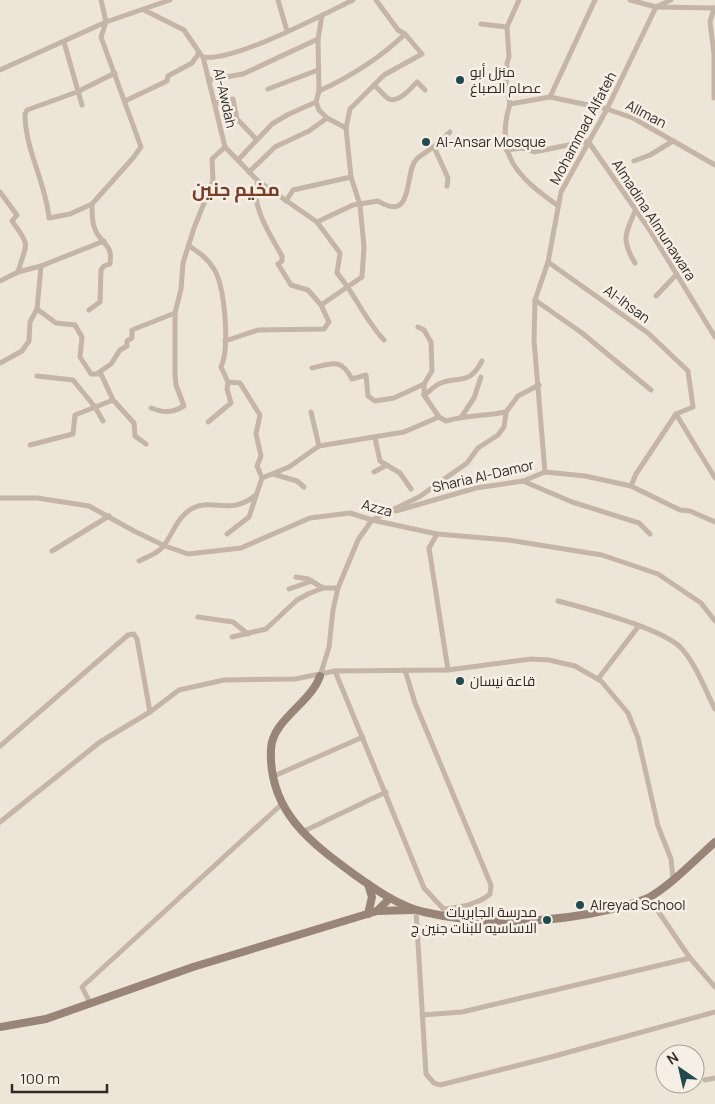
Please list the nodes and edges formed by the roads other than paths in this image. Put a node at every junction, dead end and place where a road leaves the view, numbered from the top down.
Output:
1 (101, 0) edge
2 (170, 0) edge
3 (278, 0) edge
4 (352, 0) edge
5 (376, 0) edge
6 (518, 0) edge
7 (595, 0) edge
8 (630, 0) edge
9 (671, 0) edge
10 (656, 7) junction
11 (714, 8) edge
12 (144, 10) junction
13 (322, 15) junction
14 (106, 22) junction
15 (481, 24) dead end
16 (507, 27) junction
17 (287, 31) junction
18 (405, 34) junction
19 (318, 39) junction
20 (64, 42) junction
21 (201, 55) junction
22 (0, 70) edge
23 (318, 70) junction
24 (115, 73) junction
25 (209, 80) junction
26 (374, 85) junction
27 (268, 89) dead end
28 (426, 90) dead end
29 (319, 91) junction
30 (77, 92) junction
31 (550, 97) junction
32 (714, 98) edge
33 (125, 101) junction
34 (316, 102) junction
35 (216, 103) junction
36 (510, 104) junction
37 (82, 105) dead end
38 (607, 109) junction
39 (327, 118) junction
40 (346, 128) junction
41 (450, 132) dead end
42 (257, 140) junction
43 (588, 141) junction
44 (673, 141) junction
45 (225, 147) junction
46 (434, 147) junction
47 (506, 150) junction
48 (238, 160) junction
49 (634, 162) dead end
50 (715, 165) edge
51 (249, 172) junction
52 (351, 177) junction
53 (258, 181) junction
54 (447, 186) dead end
55 (0, 192) edge
56 (286, 201) junction
57 (92, 204) junction
58 (360, 204) junction
59 (557, 205) junction
60 (636, 209) junction
61 (317, 222) junction
62 (104, 241) junction
63 (189, 246) junction
64 (548, 262) junction
65 (635, 263) dead end
66 (41, 266) junction
67 (18, 272) junction
68 (677, 274) junction
69 (0, 280) edge
70 (349, 286) junction
71 (656, 296) dead end
72 (535, 300) junction
73 (322, 305) junction
74 (36, 310) junction
75 (89, 310) dead end
76 (175, 313) junction
77 (418, 327) dead end
78 (715, 337) edge
79 (384, 340) dead end
80 (225, 341) junction
81 (482, 361) dead end
82 (0, 362) edge
83 (312, 368) dead end
84 (98, 373) junction
85 (37, 376) dead end
86 (481, 377) dead end
87 (228, 382) junction
88 (424, 384) junction
89 (539, 386) junction
90 (651, 390) dead end
91 (424, 395) junction
92 (113, 400) junction
93 (95, 407) junction
94 (151, 408) dead end
95 (311, 412) dead end
96 (506, 412) junction
97 (676, 414) junction
98 (439, 416) junction
99 (462, 416) junction
100 (103, 421) dead end
101 (208, 422) dead end
102 (375, 438) junction
103 (146, 444) dead end
104 (30, 445) dead end
105 (319, 446) junction
106 (386, 466) junction
107 (374, 472) dead end
108 (546, 472) junction
109 (272, 474) junction
110 (262, 478) junction
111 (715, 478) edge
112 (523, 481) junction
113 (631, 486) junction
114 (304, 487) dead end
115 (411, 489) dead end
116 (256, 495) junction
117 (0, 498) edge
118 (109, 516) junction
119 (372, 520) junction
120 (715, 522) edge
121 (227, 534) dead end
122 (438, 534) junction
123 (650, 534) dead end
124 (165, 546) junction
125 (52, 551) dead end
126 (139, 561) dead end
127 (296, 577) dead end
128 (312, 581) junction
129 (323, 588) junction
130 (338, 588) junction
131 (290, 589) dead end
132 (558, 601) dead end
133 (198, 617) dead end
134 (715, 621) edge
135 (638, 627) junction
136 (248, 634) junction
137 (232, 637) dead end
138 (405, 670) junction
139 (448, 670) junction
140 (335, 671) junction
141 (320, 676) junction
142 (598, 679) junction
143 (715, 709) edge
144 (150, 712) junction
145 (363, 737) junction
146 (0, 746) edge
147 (274, 776) junction
148 (386, 792) junction
149 (283, 803) junction
150 (0, 822) edge
151 (302, 832) junction
152 (715, 842) edge
153 (673, 878) junction
154 (368, 884) junction
155 (387, 896) junction
156 (649, 898) junction
157 (444, 909) junction
158 (416, 910) junction
159 (372, 913) junction
160 (450, 916) junction
161 (690, 958) junction
162 (715, 987) edge
163 (90, 1003) junction
164 (715, 1012) edge
165 (422, 1015) junction
166 (0, 1027) edge
167 (715, 1078) edge
168 (705, 1080) dead end

1 - 14 street
2 - 12 street
3 - 17 street
4 - 13 street, Al-Awdah
5 - 18 street
6 - 16 street
7 - 31 street
8 - 10 street
9 - 10 street
10 - 11 street
10 - 38 street, Mohammad Alfateh
11 - 32 street
12 - 14 street
12 - 21 street
13 - 17 street, Al-Awdah
13 - 19 street
14 - 20 street
14 - 24 street
15 - 16 street
16 - 36 street
17 - 21 street, Al-Awdah
18 - 26 street
18 - 29 street
19 - 23 street
19 - 25 street
20 - 22 street
20 - 30 street
21 - 25 street, Al-Awdah
21 - 33 street
23 - 27 street
23 - 29 street
24 - 30 street
24 - 33 street
25 - 35 street, Al-Awdah
26 - 28 street
26 - 40 street
29 - 34 street
30 - 37 street
30 - 57 street
31 - 36 street, AlIman
31 - 38 street, AlIman
33 - 57 street
34 - 39 street
34 - 42 street
35 - 42 street
35 - 45 street, Al-Awdah
36 - 47 street
38 - 43 street, Mohammad Alfateh
38 - 44 street, AlIman
39 - 40 street
39 - 51 street
40 - 52 street
41 - 46 street
42 - 48 street
43 - 47 street
43 - 59 street, Mohammad Alfateh
43 - 60 street, Almadina Almunawara
44 - 49 street
44 - 50 street, AlIman
45 - 48 street
45 - 63 street, Al-Awdah
46 - 54 street
46 - 58 street
47 - 59 street
48 - 51 street
51 - 53 street
52 - 56 street
52 - 58 street
53 - 56 street
53 - 73 street
55 - 67 street
56 - 61 street
57 - 62 street
58 - 61 street
58 - 70 street
59 - 64 street, Mohammad Alfateh
60 - 65 street
60 - 68 street, Almadina Almunawara
61 - 70 street
62 - 66 street
62 - 75 street
63 - 76 street, Al-Awdah
63 - 80 street
64 - 72 street, Mohammad Alfateh
64 - 97 street, Al-Ihsan
66 - 67 street
66 - 74 street
67 - 69 street
68 - 71 street
68 - 78 street, Almadina Almunawara
70 - 73 street
70 - 79 street
72 - 89 street, Mohammad Alfateh
72 - 90 street
73 - 80 street
74 - 82 street
74 - 84 street
76 - 84 street
76 - 94 street, Al-Awdah
77 - 88 street
80 - 87 street
81 - 91 street
83 - 88 street
84 - 92 street
85 - 93 street
86 - 99 street
87 - 101 street
87 - 110 street
88 - 91 street
89 - 96 street
89 - 108 street, Mohammad Alfateh
91 - 98 street
92 - 93 street
92 - 103 street
93 - 100 street
93 - 104 street
95 - 105 street
96 - 99 street
96 - 119 street
97 - 111 street
97 - 113 street
98 - 99 street
98 - 102 street
102 - 105 street
102 - 106 street
105 - 109 street
106 - 107 street
106 - 115 street
108 - 112 street, Sharia Al-Damor
108 - 113 street, Sharia Al-Damor
109 - 110 street
109 - 114 street
110 - 116 street
112 - 119 street, Sharia Al-Damor
112 - 123 street
113 - 120 street, Sharia Al-Damor
116 - 121 street
116 - 124 street
117 - 118 street, Azza
118 - 124 street, Azza
118 - 125 street
119 - 122 street, Azza
119 - 124 street, Azza
119 - 130 street
122 - 134 street, Azza
122 - 139 street
124 - 126 street
127 - 128 street
128 - 129 street
128 - 131 street
129 - 130 street
129 - 136 street
130 - 141 street
132 - 135 street
133 - 136 street
135 - 142 street
135 - 143 street
136 - 137 street
138 - 139 street
138 - 140 street
138 - 157 street
139 - 142 street
140 - 141 street
140 - 145 street
141 - 144 street
141 - 147 street
142 - 153 street
144 - 146 street
144 - 150 street
145 - 147 street
145 - 148 street
147 - 149 street
148 - 151 street
148 - 157 street
149 - 151 street
149 - 163 street
151 - 154 street
152 - 153 street
153 - 156 street
154 - 155 street
154 - 159 street
155 - 158 street
155 - 159 street
156 - 160 street
156 - 161 street
157 - 160 street
158 - 159 street
158 - 160 street
158 - 165 street
159 - 163 street
161 - 162 street
161 - 165 street
163 - 166 street
164 - 165 street
167 - 168 street

